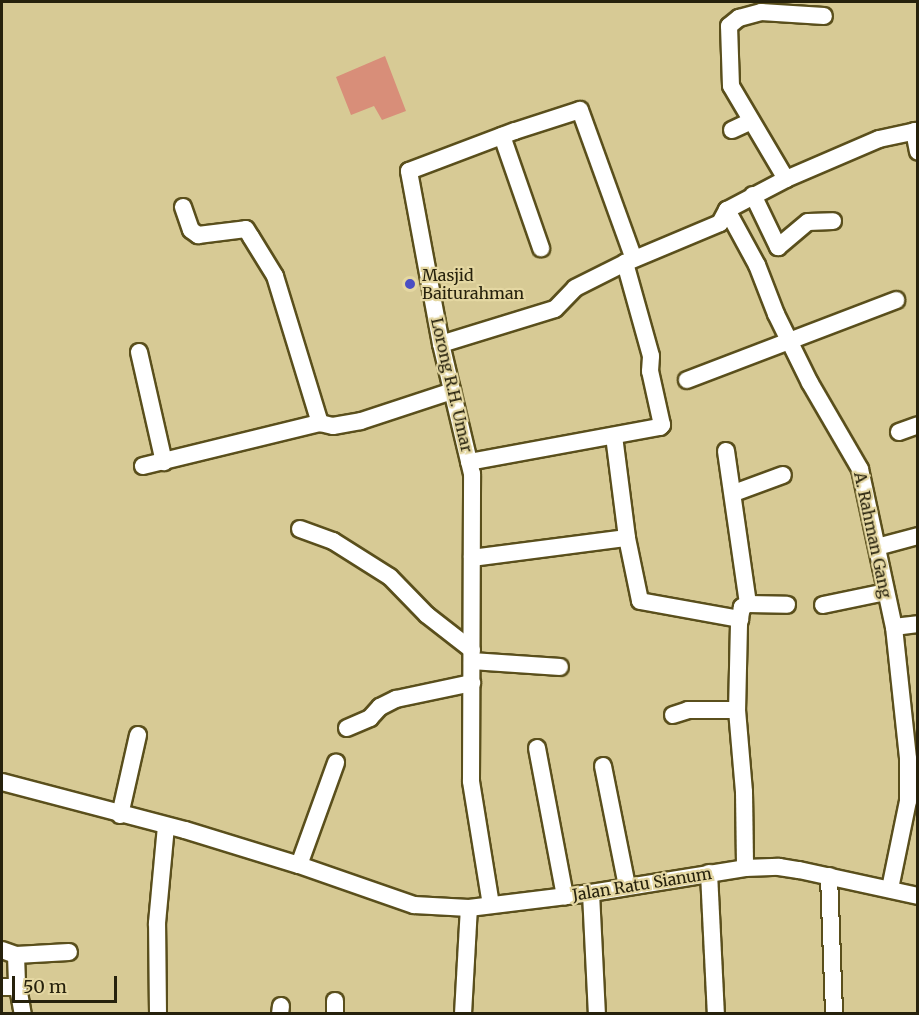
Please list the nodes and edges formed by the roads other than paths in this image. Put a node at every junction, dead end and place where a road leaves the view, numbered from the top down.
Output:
1 (824, 16) dead end
2 (751, 121) junction
3 (732, 130) dead end
4 (916, 131) edge
5 (502, 136) junction
6 (918, 152) edge
7 (786, 178) junction
8 (753, 195) junction
9 (183, 207) dead end
10 (727, 210) junction
11 (833, 221) dead end
12 (541, 248) dead end
13 (630, 261) junction
14 (896, 300) dead end
15 (792, 342) junction
16 (441, 344) junction
17 (139, 352) dead end
18 (687, 381) dead end
19 (452, 391) junction
20 (320, 423) junction
21 (918, 425) edge
22 (899, 432) dead end
23 (614, 436) junction
24 (726, 451) dead end
25 (164, 462) junction
26 (469, 462) junction
27 (143, 466) dead end
28 (783, 475) dead end
29 (734, 494) junction
30 (300, 529) dead end
31 (918, 536) edge
32 (627, 538) junction
33 (877, 547) junction
34 (472, 558) junction
35 (886, 592) junction
36 (748, 604) junction
37 (787, 605) dead end
38 (823, 605) dead end
39 (740, 619) junction
40 (918, 624) edge
41 (894, 627) junction
42 (472, 656) junction
43 (560, 667) dead end
44 (472, 683) junction
45 (737, 710) junction
46 (673, 715) dead end
47 (347, 728) dead end
48 (138, 735) dead end
49 (537, 748) dead end
50 (336, 763) dead end
51 (603, 766) dead end
52 (2, 782) edge
53 (120, 814) junction
54 (166, 826) junction
55 (299, 865) junction
56 (745, 867) junction
57 (708, 873) junction
58 (829, 876) junction
59 (627, 886) junction
60 (890, 889) junction
61 (591, 893) junction
62 (565, 896) junction
63 (918, 896) edge
64 (491, 904) junction
65 (469, 908) junction
66 (69, 952) dead end
67 (9, 953) edge
68 (9, 986) edge
69 (23, 1014) edge
70 (158, 1014) edge
71 (464, 1014) edge
72 (597, 1014) edge
73 (716, 1014) edge
74 (834, 1014) edge

1 - 2 street
2 - 3 street
2 - 7 street
4 - 6 street
4 - 7 street
5 - 12 street
5 - 13 street, Lorong R.H. Umar
5 - 16 street, Lorong R.H. Umar
7 - 8 street
8 - 10 street
8 - 11 street
9 - 20 street
10 - 13 street
10 - 15 street, A. Rahman Gang
13 - 16 street
13 - 23 street
14 - 15 street
15 - 18 street
15 - 33 street, A. Rahman Gang
16 - 19 street, Lorong R.H. Umar
17 - 25 street
19 - 20 street
19 - 26 street, Lorong R.H. Umar
20 - 25 street
21 - 22 street
23 - 26 street
23 - 32 street
24 - 29 street
25 - 27 street
26 - 34 street, Lorong R.H. Umar
28 - 29 street
29 - 36 street
30 - 42 street
31 - 33 street
32 - 34 street
32 - 39 street
33 - 35 street, A. Rahman Gang
34 - 42 street, Lorong R.H. Umar
35 - 38 street
35 - 41 street, A. Rahman Gang
36 - 37 street
36 - 39 street
39 - 45 street
40 - 41 street
41 - 60 street, A. Rahman Gang
42 - 43 street
42 - 44 street, Lorong R.H. Umar
44 - 47 street
44 - 64 street, Lorong R.H. Umar
45 - 46 street
45 - 56 street
48 - 53 street
49 - 62 street
50 - 55 street
51 - 59 street
52 - 53 street, Jalan Ratu Sianum
53 - 54 street, Jalan Ratu Sianum
54 - 55 street, Jalan Ratu Sianum
54 - 70 street
55 - 65 street, Jalan Ratu Sianum
56 - 57 street, Jalan Ratu Sianum
56 - 58 street, Jalan Ratu Sianum
57 - 59 street, Jalan Ratu Sianum
57 - 73 street
58 - 60 street, Jalan Ratu Sianum
58 - 74 street
59 - 61 street, Jalan Ratu Sianum
60 - 63 street, Jalan Ratu Sianum
61 - 62 street, Jalan Ratu Sianum
61 - 72 street
62 - 64 street, Jalan Ratu Sianum
64 - 65 street, Jalan Ratu Sianum
65 - 71 street
66 - 67 street
67 - 68 street
68 - 69 street

